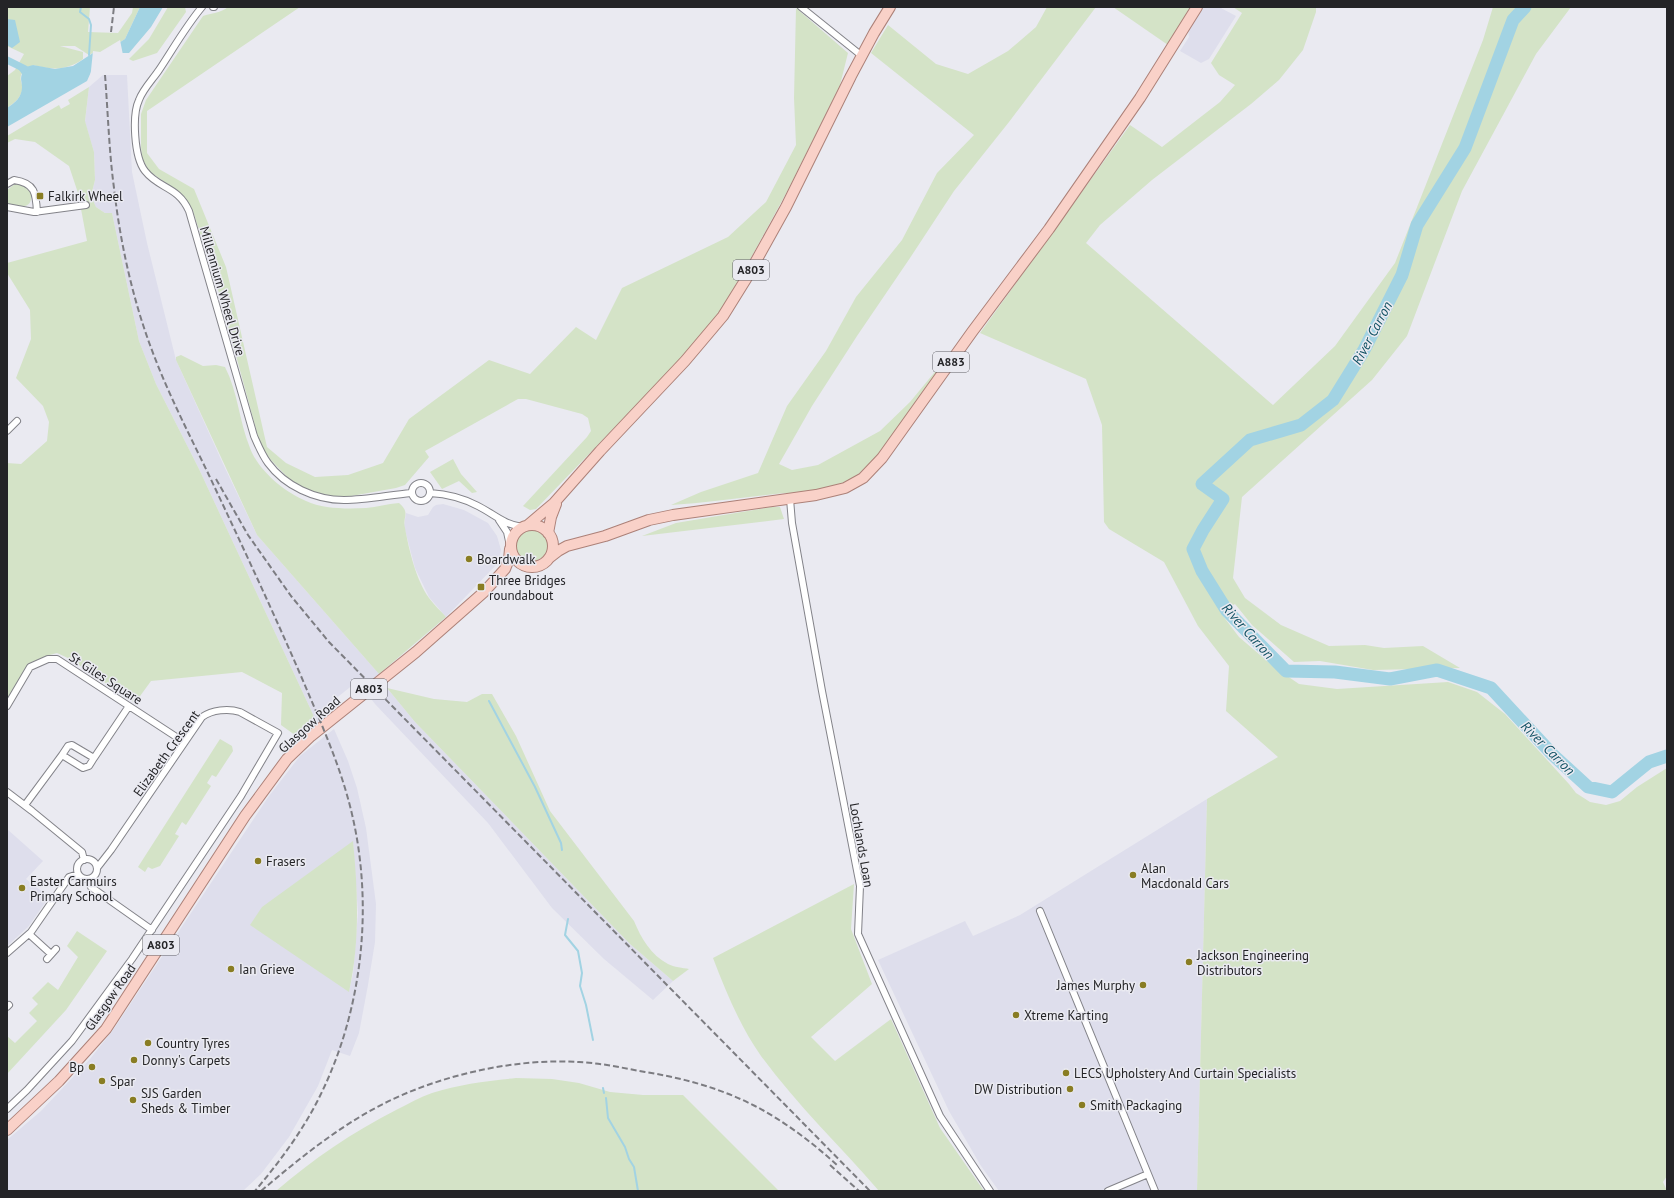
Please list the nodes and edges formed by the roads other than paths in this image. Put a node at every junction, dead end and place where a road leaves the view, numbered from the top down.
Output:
1 (202, 7) edge
2 (801, 7) edge
3 (890, 7) edge
4 (1197, 7) edge
5 (862, 56) junction
6 (7, 184) edge
7 (86, 205) dead end
8 (7, 208) edge
9 (37, 212) junction
10 (7, 420) edge
11 (7, 431) edge
12 (411, 493) junction
13 (430, 493) junction
14 (560, 497) junction
15 (790, 499) junction
16 (499, 520) junction
17 (525, 526) junction
18 (550, 535) junction
19 (586, 542) junction
20 (510, 547) junction
21 (549, 558) junction
22 (524, 566) junction
23 (498, 577) junction
24 (7, 706) edge
25 (129, 706) junction
26 (278, 733) joint
27 (184, 742) junction
28 (62, 755) junction
29 (94, 758) junction
30 (7, 792) edge
31 (25, 805) junction
32 (202, 854) junction
33 (84, 860) junction
34 (214, 863) junction
35 (97, 868) junction
36 (78, 874) junction
37 (89, 879) junction
38 (1040, 911) dead end
39 (152, 930) junction
40 (29, 934) junction
41 (56, 949) dead end
42 (7, 953) edge
43 (7, 1109) edge
44 (7, 1130) edge
45 (1148, 1174) junction
46 (990, 1191) edge
47 (1108, 1191) edge
48 (1155, 1191) edge

1 - 12 street, Millennium Wheel Drive
2 - 5 street
3 - 5 main road, A803
4 - 15 main road, A883
5 - 14 main road, A803
6 - 9 street
7 - 9 street
8 - 9 street
10 - 11 street
12 - 13 street
12 - 13 street
13 - 16 street
14 - 17 main road, A803
14 - 18 main road, A803
15 - 19 main road, A883
15 - 46 street, Lochlands Loan
16 - 17 street
16 - 20 street
17 - 18 main road
17 - 20 main road
18 - 19 main road
18 - 21 main road
19 - 21 main road
20 - 22 main road
20 - 23 main road, A803
21 - 22 main road
22 - 23 main road, A803
23 - 34 main road, Glasgow Road / A803
24 - 25 street, St Giles Square
25 - 27 street, St Giles Square
25 - 29 street
26 - 27 street, Elizabeth Crescent
26 - 32 street, Glasgow Road
27 - 35 street, Elizabeth Crescent
28 - 29 street
28 - 29 street
28 - 31 street
30 - 31 street
31 - 33 street
32 - 34 street
32 - 39 street, Glasgow Road
33 - 35 street
33 - 36 street
34 - 44 main road, Glasgow Road / A803
35 - 37 street
36 - 37 street
36 - 40 street
37 - 39 street
38 - 45 street
39 - 43 street, Glasgow Road
40 - 41 street
40 - 42 street
45 - 47 street
45 - 48 street

